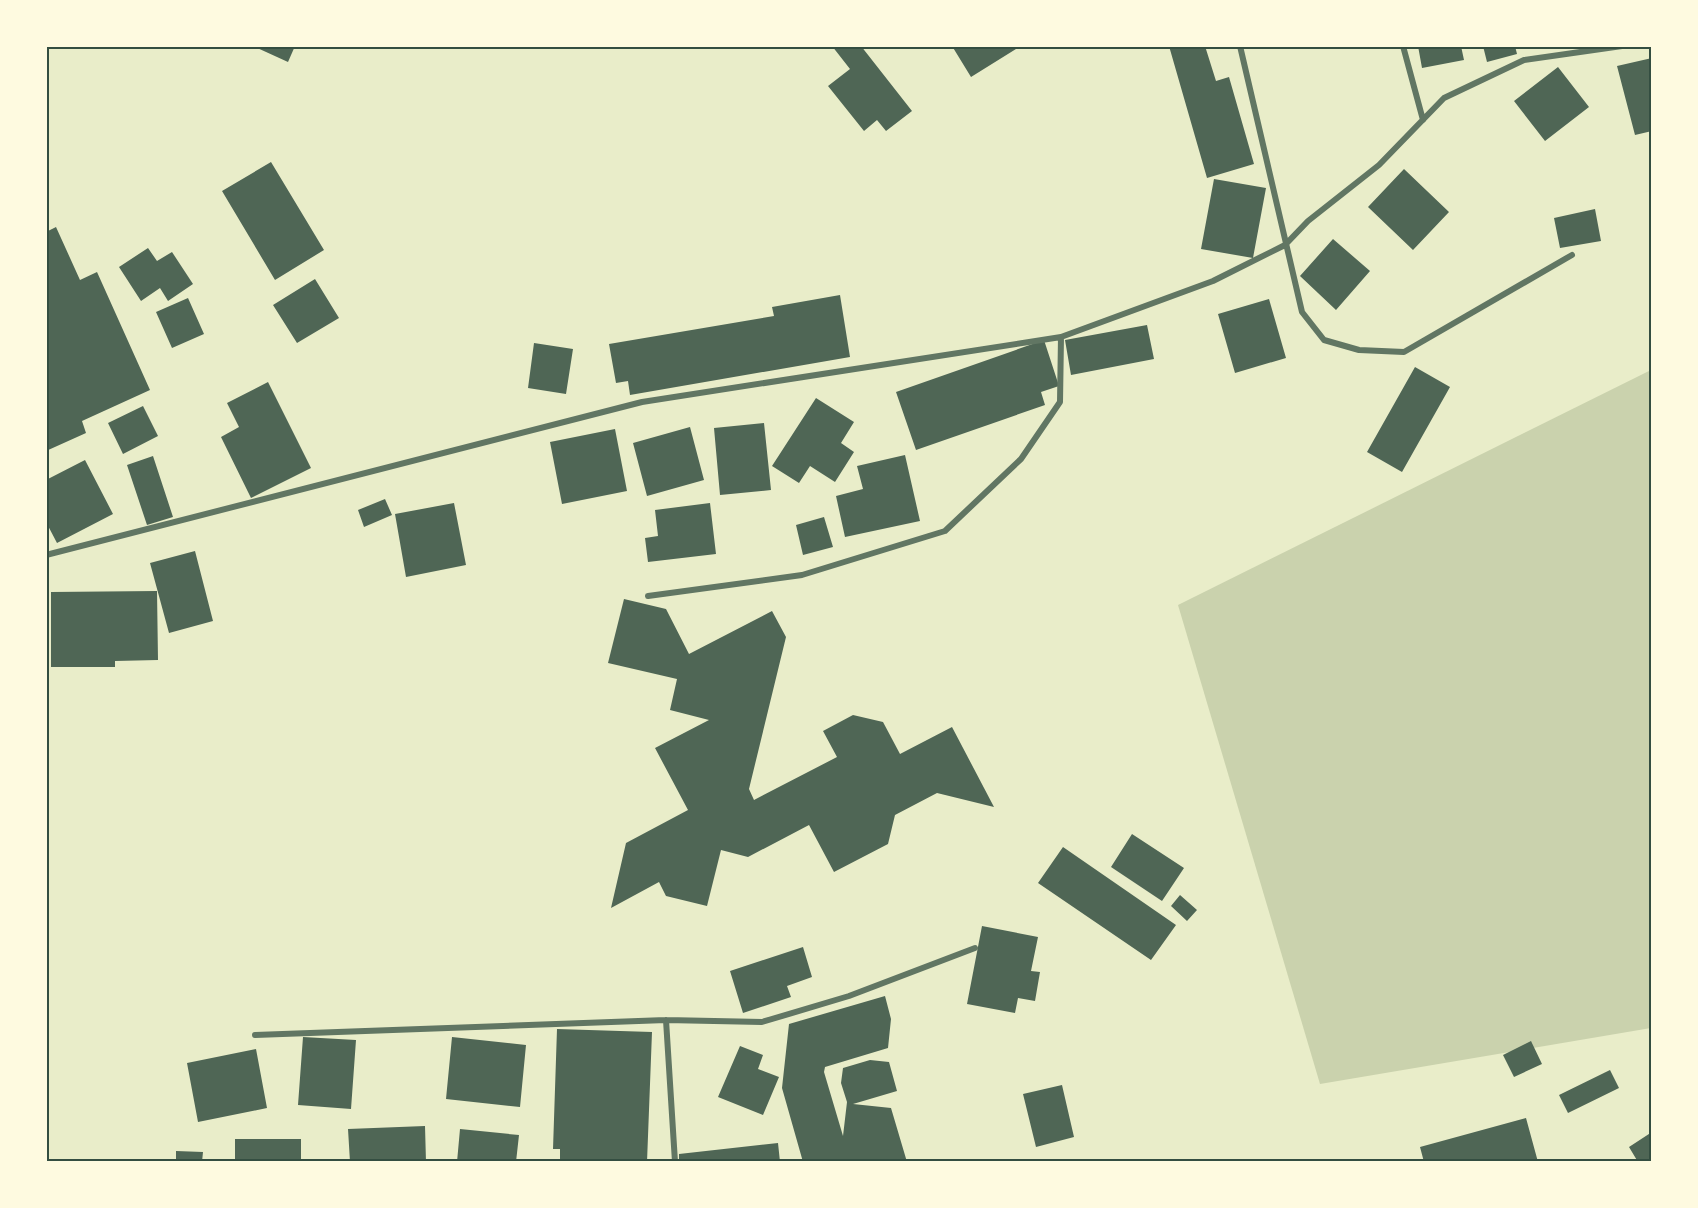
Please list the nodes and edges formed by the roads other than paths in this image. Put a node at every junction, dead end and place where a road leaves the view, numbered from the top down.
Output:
1 (1240, 46) edge
2 (1403, 46) edge
3 (1622, 46) edge
4 (1422, 120) junction
5 (1286, 245) junction
6 (1572, 255) dead end
7 (1061, 337) junction
8 (46, 555) edge
9 (648, 596) dead end
10 (975, 948) dead end
11 (666, 1020) junction
12 (255, 1035) dead end
13 (675, 1161) edge

1 - 5 street
2 - 4 street
3 - 4 street
4 - 5 street
5 - 6 street
5 - 7 street
7 - 8 street
7 - 9 street
10 - 11 street
11 - 12 street
11 - 13 street

